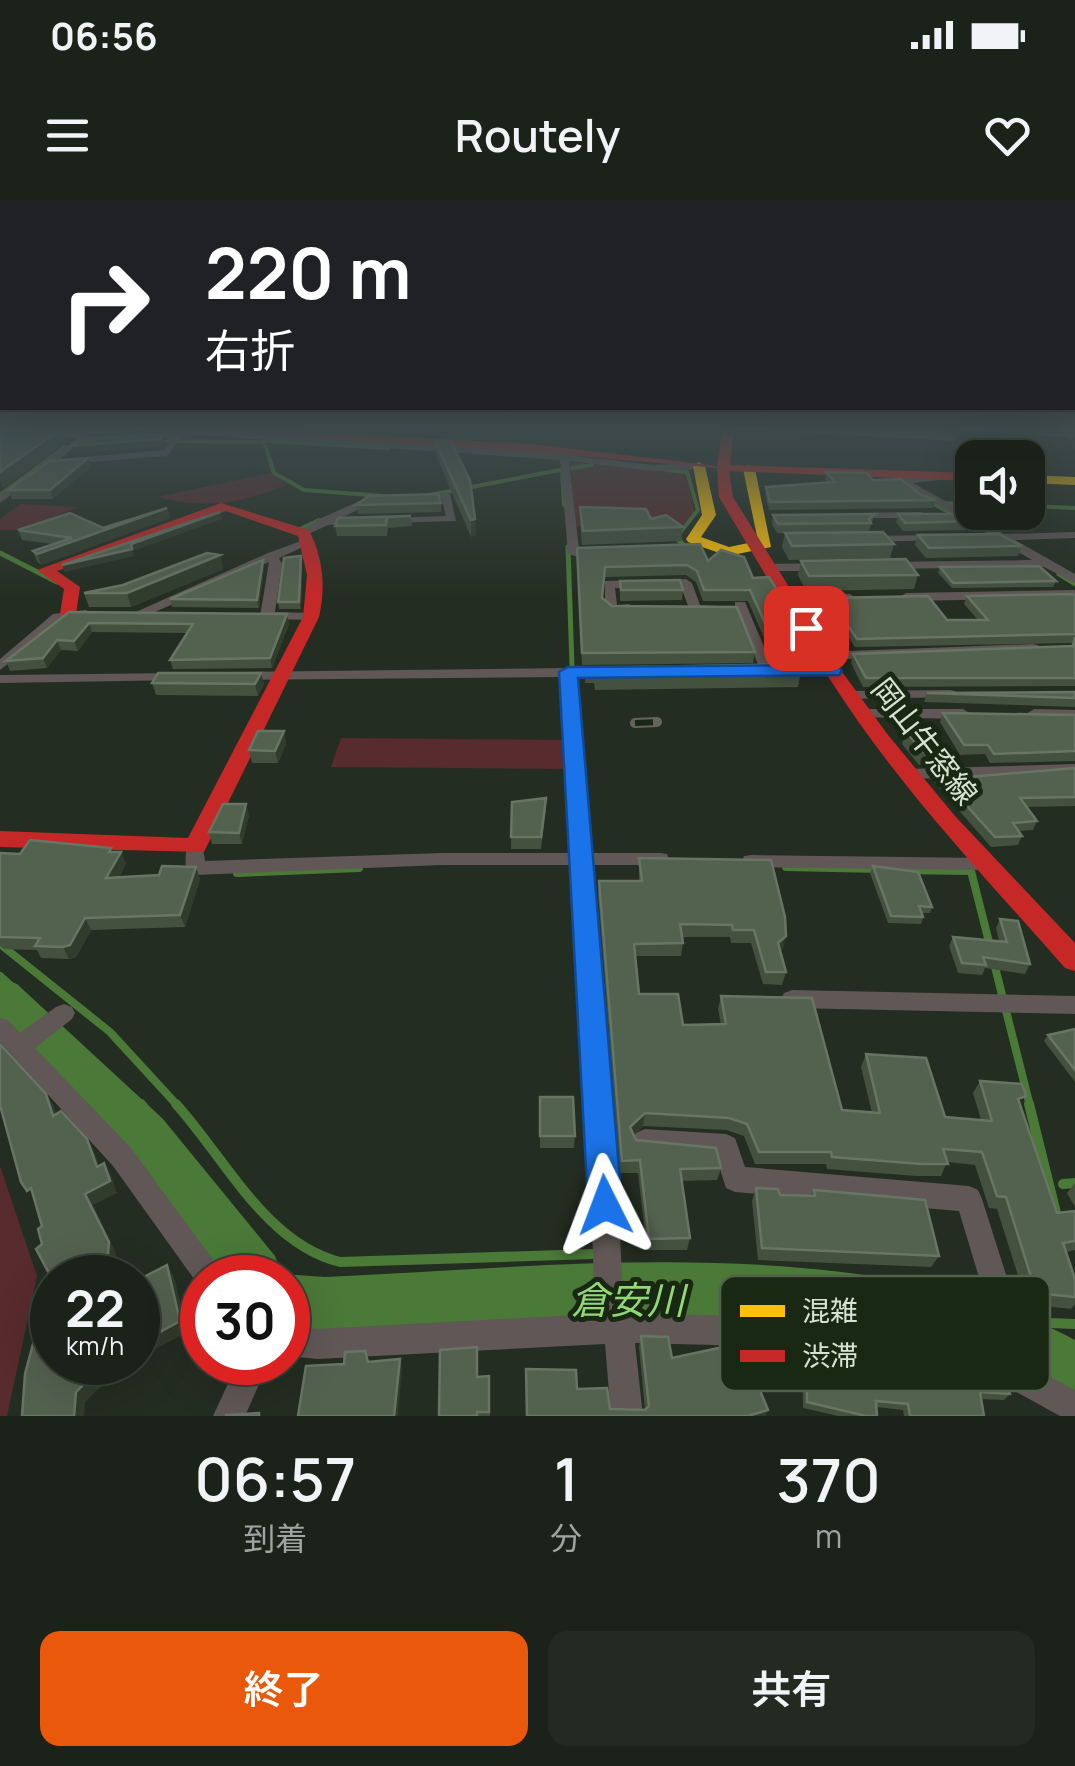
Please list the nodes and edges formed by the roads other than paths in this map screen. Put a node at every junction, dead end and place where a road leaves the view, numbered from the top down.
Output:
1 (22, 484) edge
2 (566, 484) edge
3 (718, 484) edge
4 (725, 484) edge
5 (735, 484) edge
6 (906, 484) edge
7 (382, 498) edge
8 (409, 498) edge
9 (0, 500) edge
10 (955, 515) joint
11 (834, 516) edge
12 (983, 530) edge
13 (1075, 535) edge
14 (306, 537) junction
15 (996, 537) junction
16 (926, 538) junction
17 (767, 539) junction
18 (856, 539) edge
19 (874, 539) junction
20 (612, 552) edge
21 (272, 555) junction
22 (1042, 563) junction
23 (949, 565) junction
24 (876, 566) edge
25 (894, 566) junction
26 (840, 567) edge
27 (1075, 579) edge
28 (1075, 594) edge
29 (865, 598) edge
30 (884, 598) edge
31 (788, 600) junction
32 (644, 608) edge
33 (678, 608) edge
34 (695, 608) junction
35 (68, 614) junction
36 (102, 614) edge
37 (119, 614) edge
38 (136, 615) junction
39 (174, 615) edge
40 (249, 616) edge
41 (268, 616) junction
42 (312, 617) junction
43 (1046, 648) edge
44 (828, 663) junction
45 (0, 666) edge
46 (568, 672) junction
47 (628, 672) edge
48 (747, 672) edge
49 (767, 672) junction
50 (226, 676) edge
51 (283, 676) junction
52 (188, 677) edge
53 (0, 679) edge
54 (962, 694) edge
55 (856, 704) junction
56 (979, 714) edge
57 (1017, 714) edge
58 (1075, 714) edge
59 (1075, 768) edge
60 (908, 774) junction
61 (0, 840) edge
62 (196, 846) junction
63 (583, 860) junction
64 (686, 860) edge
65 (724, 860) edge
66 (986, 864) junction
67 (1075, 961) edge
68 (769, 998) edge
69 (1075, 1005) edge
70 (60, 1016) dead end
71 (0, 1027) edge
72 (25, 1043) junction
73 (645, 1141) edge
74 (192, 1255) edge
75 (990, 1276) edge
76 (613, 1324) junction
77 (720, 1328) edge
78 (310, 1343) edge
79 (243, 1385) edge
80 (1050, 1391) edge
81 (1075, 1408) edge
82 (229, 1416) edge
83 (627, 1416) edge

1 - 9 street
2 - 20 street
3 - 17 street
4 - 17 street, 岡山牛窓線
5 - 17 street
6 - 10 street
7 - 14 street
8 - 14 street
10 - 11 street
12 - 15 street
13 - 15 street
14 - 21 street
14 - 35 street
14 - 42 street
15 - 16 street
15 - 22 street
16 - 19 street
16 - 23 street
17 - 26 street
17 - 31 street, 岡山牛窓線
18 - 19 street
19 - 25 street
21 - 38 street
21 - 41 street
22 - 23 street
22 - 27 street
23 - 25 street
24 - 25 street
28 - 30 street
29 - 31 street
31 - 44 street, 岡山牛窓線
32 - 34 street
33 - 34 street
34 - 49 street
35 - 36 street
35 - 45 street
37 - 38 street
38 - 39 street
40 - 41 street
41 - 42 street
42 - 51 street
43 - 44 street
44 - 49 street
44 - 55 street, 岡山牛窓線
46 - 47 street
46 - 51 street
46 - 63 street
48 - 49 street
50 - 51 street
51 - 62 street
52 - 53 street
54 - 55 street
55 - 56 street
55 - 60 street, 岡山牛窓線
57 - 58 street
59 - 60 street
60 - 66 street, 岡山牛窓線
61 - 62 street
62 - 63 street
63 - 64 street
63 - 76 street
65 - 66 street
66 - 67 street, 岡山牛窓線
68 - 69 street
70 - 72 street
71 - 72 street
72 - 74 street
73 - 75 street
76 - 77 street
76 - 78 street
76 - 83 street
79 - 82 street
80 - 81 street

